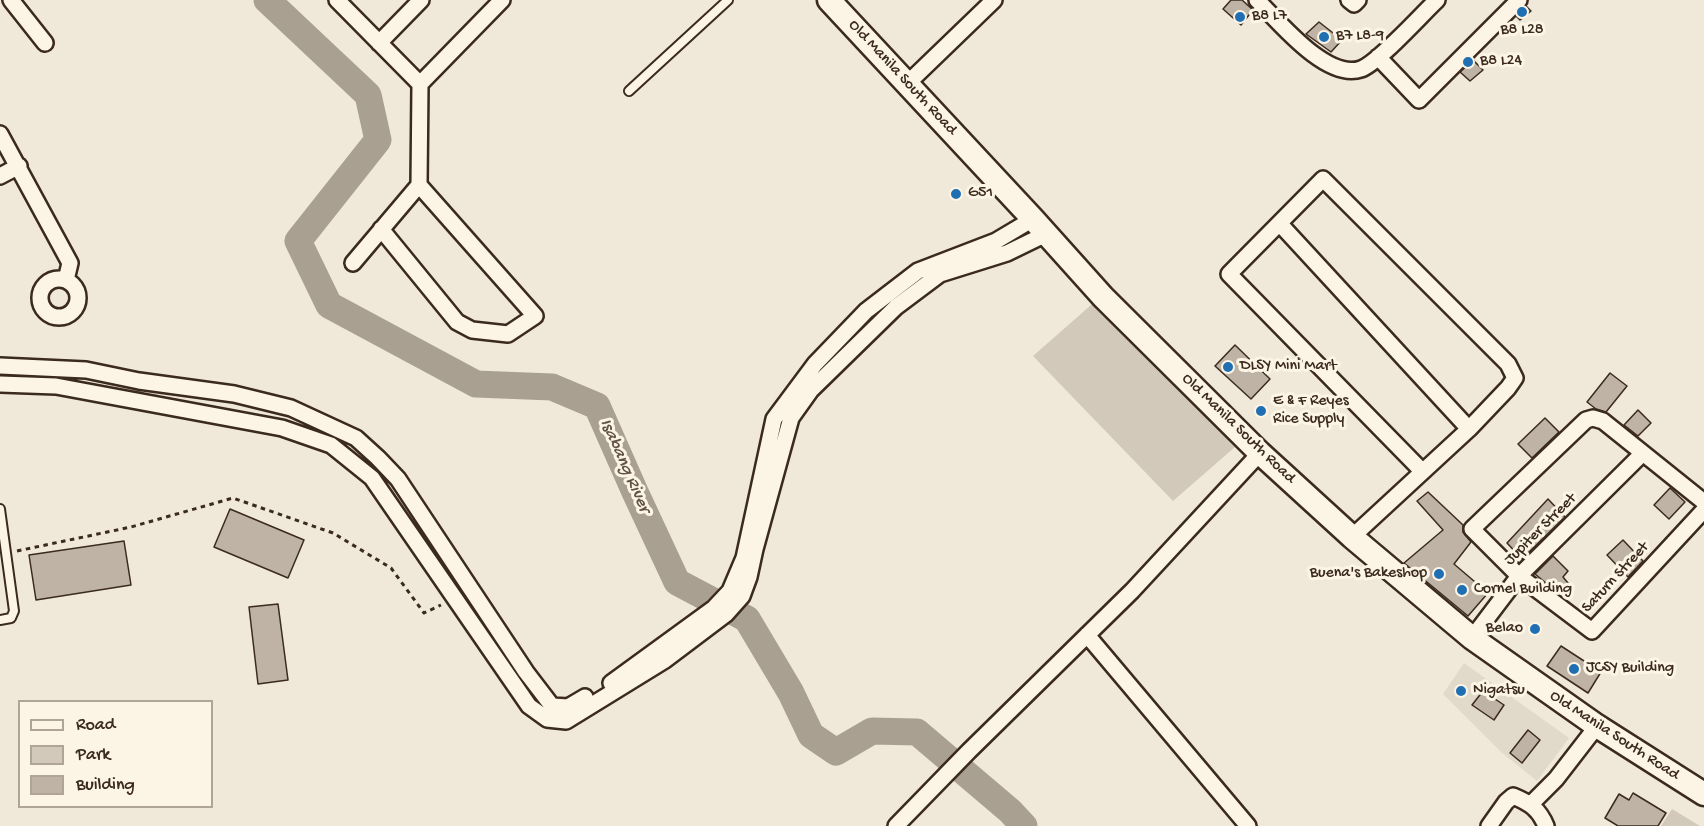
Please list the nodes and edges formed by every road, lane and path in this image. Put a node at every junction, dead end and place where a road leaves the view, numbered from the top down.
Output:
1 (11, 0) edge
2 (337, 0) edge
3 (422, 0) edge
4 (502, 0) edge
5 (728, 0) edge
6 (829, 0) edge
7 (994, 0) edge
8 (1257, 0) edge
9 (1349, 0) edge
10 (1358, 0) edge
11 (1437, 0) edge
12 (1519, 0) edge
13 (45, 43) dead end
14 (379, 43) junction
15 (1378, 57) junction
16 (420, 84) junction
17 (908, 84) junction
18 (629, 91) dead end
19 (0, 134) edge
20 (19, 166) junction
21 (0, 176) edge
22 (419, 185) junction
23 (1280, 224) junction
24 (1040, 226) junction
25 (381, 229) junction
26 (353, 263) dead end
27 (66, 280) dead end
28 (0, 366) edge
29 (0, 384) edge
30 (256, 400) junction
31 (250, 422) junction
32 (1469, 429) junction
33 (1260, 453) junction
34 (1642, 454) junction
35 (1422, 471) junction
36 (1704, 502) edge
37 (0, 510) edge
38 (1704, 510) edge
39 (1352, 537) junction
40 (6, 553) junction
41 (459, 574) junction
42 (1519, 576) junction
43 (443, 582) junction
44 (454, 599) junction
45 (720, 611) junction
46 (0, 620) edge
47 (1087, 635) junction
48 (1472, 638) junction
49 (1597, 726) junction
50 (1704, 794) edge
51 (1531, 804) junction
52 (896, 826) edge
53 (1248, 826) edge
54 (1489, 826) edge
55 (1546, 826) edge

1 - 13 street
2 - 14 street
3 - 14 street
4 - 16 street
5 - 18 lane
6 - 17 main road, Old Manila South Road
7 - 17 street
8 - 15 street
9 - 10 street
11 - 15 street
12 - 15 street
14 - 16 street
16 - 22 street
17 - 24 main road, Old Manila South Road
19 - 20 street
20 - 21 street
20 - 27 street
22 - 25 street
22 - 25 street
23 - 32 street
23 - 32 street
23 - 35 street
24 - 33 main road, Old Manila South Road
24 - 45 street
25 - 26 street
28 - 30 street
29 - 31 street
30 - 31 street
30 - 41 street
31 - 43 street
32 - 35 street
33 - 39 main road, Old Manila South Road
33 - 47 street
34 - 36 street
34 - 42 street, Jupiter Street
34 - 42 street
35 - 39 street
37 - 40 lane
38 - 42 street, Saturn Street
39 - 48 main road, Old Manila South Road
40 - 44 path
40 - 46 lane
41 - 43 street
41 - 45 street
42 - 48 street, Jupiter Street
43 - 44 street
44 - 45 street
47 - 52 street
47 - 53 street
48 - 49 main road, Old Manila South Road
49 - 50 main road, Old Manila South Road
49 - 51 street
51 - 54 street
51 - 55 street

